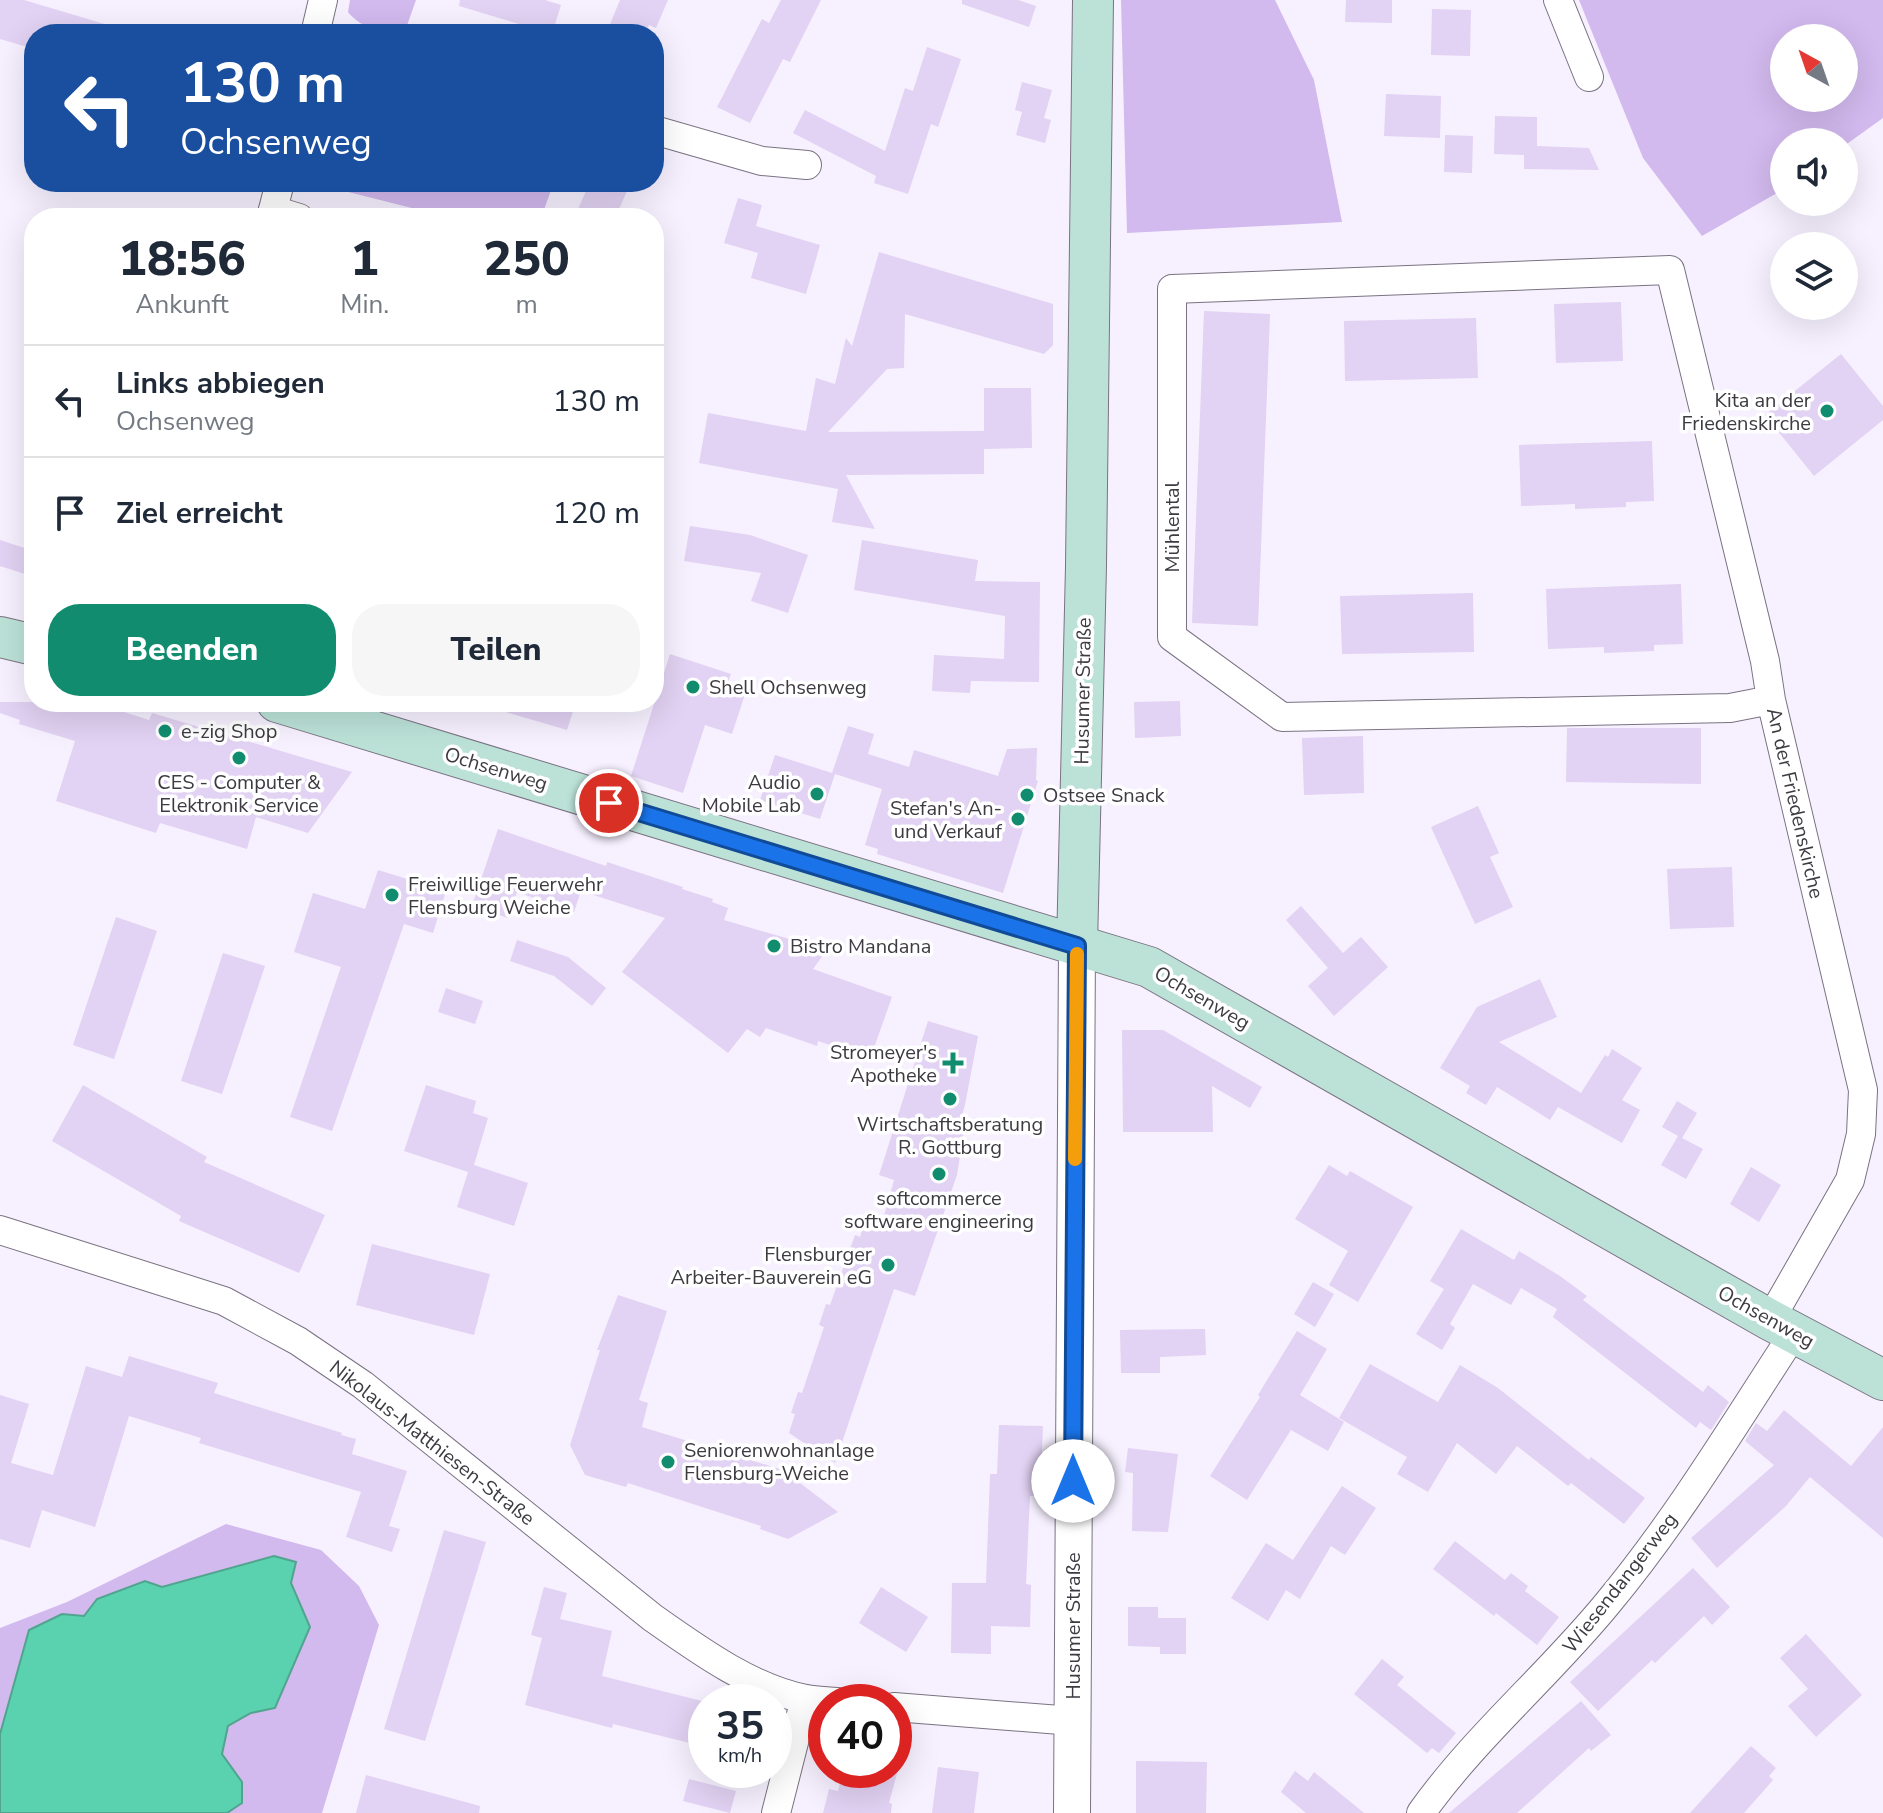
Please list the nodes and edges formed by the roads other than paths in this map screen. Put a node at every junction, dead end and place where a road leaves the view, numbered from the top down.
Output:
1 (323, 0) edge
2 (1093, 0) edge
3 (1558, 0) edge
4 (318, 24) edge
5 (1589, 77) dead end
6 (664, 133) edge
7 (807, 165) dead end
8 (1670, 270) joint
9 (0, 637) edge
10 (24, 643) edge
11 (1771, 700) junction
12 (310, 712) edge
13 (1077, 946) junction
14 (0, 1230) edge
15 (1782, 1327) junction
16 (1883, 1380) edge
17 (805, 1699) junction
18 (808, 1699) edge
19 (912, 1708) edge
20 (1073, 1721) junction
21 (776, 1813) edge
22 (1072, 1813) edge
23 (1421, 1813) edge

1 - 4 street
2 - 13 main road, Husumer Straße
3 - 5 street
6 - 7 street
8 - 11 street, An der Friedenskirche
8 - 11 street, Mühlental
9 - 10 main road
11 - 15 street, An der Friedenskirche
12 - 13 main road, Ochsenweg
13 - 15 main road, Ochsenweg
13 - 20 street, Husumer Straße
14 - 17 street, Nikolaus-Matthiesen-Straße
15 - 16 main road, Ochsenweg
15 - 23 street, Wiesendangerweg
17 - 18 street, Nikolaus-Matthiesen-Straße
17 - 21 street
19 - 20 street
20 - 22 street, Husumer Straße

